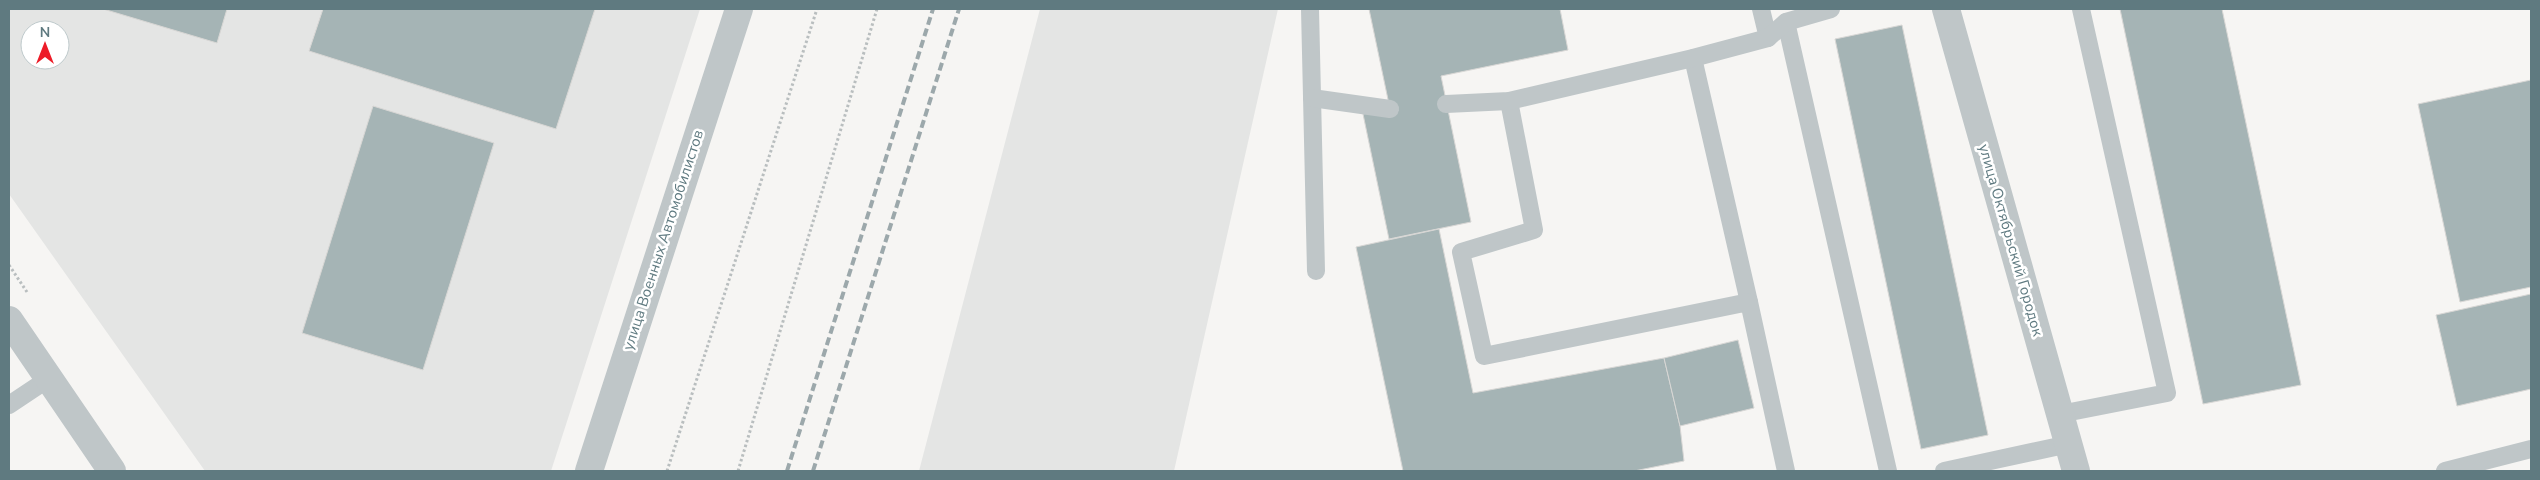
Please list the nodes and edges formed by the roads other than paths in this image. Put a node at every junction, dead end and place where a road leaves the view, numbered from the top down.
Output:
1 (739, 9) edge
2 (1310, 9) edge
3 (1761, 9) edge
4 (1831, 9) edge
5 (1946, 9) edge
6 (2081, 9) edge
7 (1786, 22) junction
8 (1768, 38) junction
9 (1693, 58) junction
10 (1312, 98) junction
11 (1509, 101) junction
12 (1446, 104) dead end
13 (1390, 108) dead end
14 (1316, 271) dead end
15 (1749, 302) junction
16 (9, 320) edge
17 (48, 379) junction
18 (9, 405) edge
19 (2060, 414) junction
20 (2069, 444) junction
21 (2531, 449) edge
22 (112, 471) edge
23 (589, 471) edge
24 (1786, 471) edge
25 (1888, 471) edge
26 (1944, 471) edge
27 (2076, 471) edge
28 (2445, 471) edge

1 - 23 street, улица Военных Автомобилистов
2 - 10 lane
3 - 8 lane
4 - 7 lane
5 - 19 street, улица Октябрьский Городок
6 - 19 lane
7 - 8 lane
7 - 25 lane
8 - 9 lane
9 - 11 lane
9 - 15 lane
10 - 13 lane
10 - 14 lane
11 - 12 lane
11 - 15 lane
15 - 24 lane
16 - 17 street
17 - 18 lane
17 - 22 street
19 - 20 street, улица Октябрьский Городок
20 - 26 lane
20 - 27 street, улица Октябрьский Городок
21 - 28 lane

